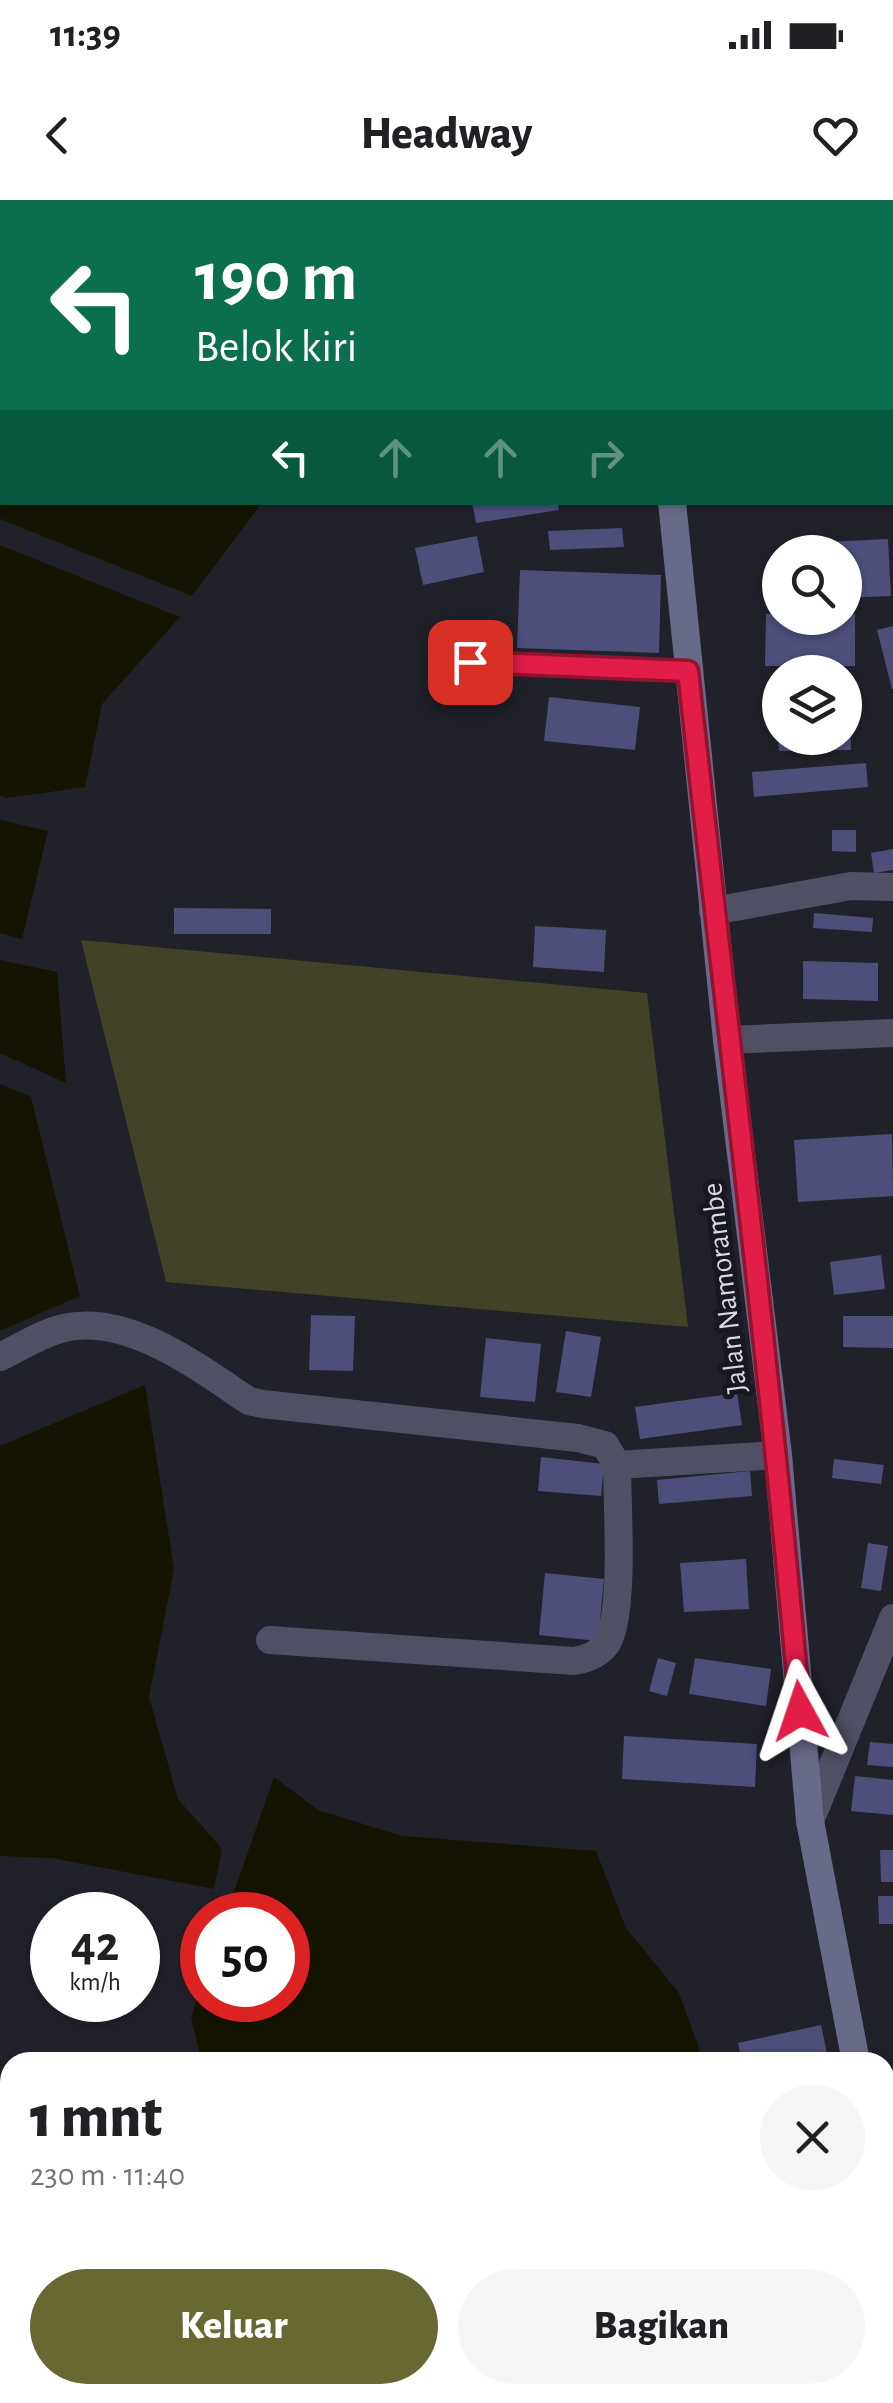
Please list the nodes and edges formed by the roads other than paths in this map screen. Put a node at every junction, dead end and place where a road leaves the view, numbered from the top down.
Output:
1 (672, 505) edge
2 (470, 662) dead end
3 (688, 671) junction
4 (893, 887) edge
5 (713, 911) junction
6 (893, 1033) edge
7 (727, 1040) junction
8 (0, 1357) edge
9 (778, 1455) junction
10 (617, 1465) junction
11 (893, 1618) edge
12 (270, 1640) dead end
13 (810, 1821) junction
14 (854, 2052) edge

1 - 3 main road, Jalan Namorambe
2 - 3 lane
3 - 5 main road, Jalan Namorambe
4 - 5 street
5 - 7 main road, Jalan Namorambe
6 - 7 street
7 - 9 main road, Jalan Namorambe
8 - 10 street
9 - 10 street
9 - 13 main road, Jalan Namorambe
10 - 12 street
11 - 13 street
13 - 14 main road, Jalan Namorambe

